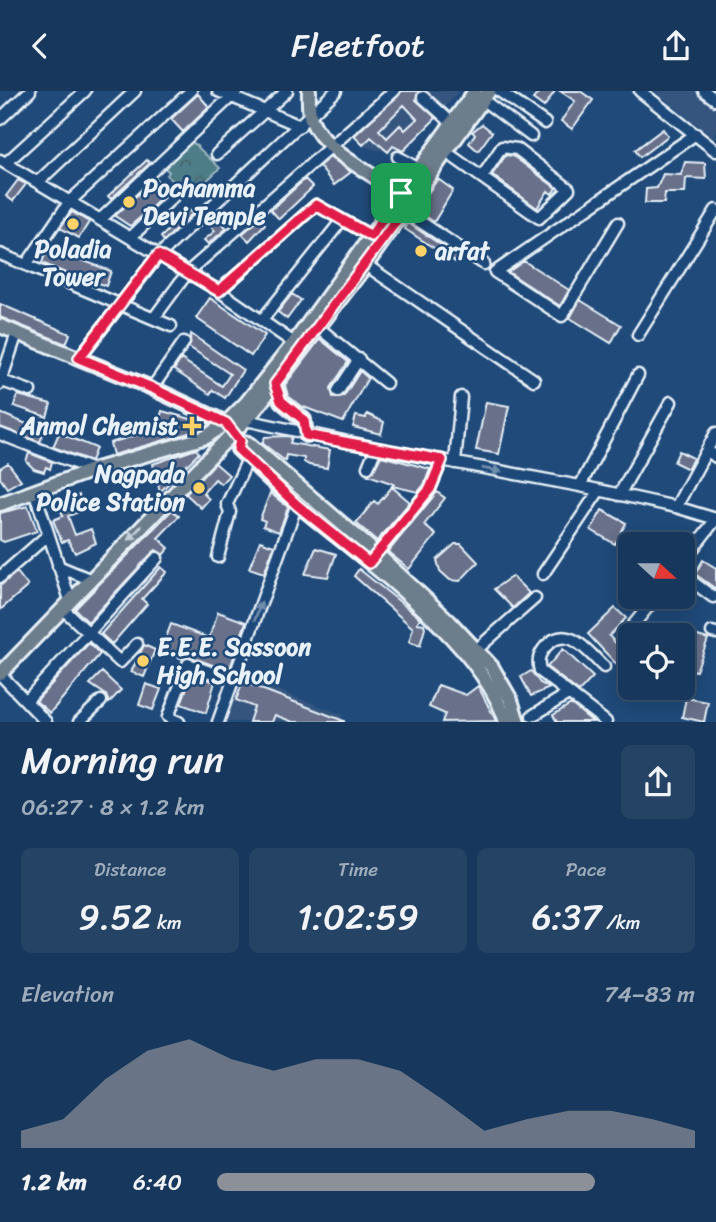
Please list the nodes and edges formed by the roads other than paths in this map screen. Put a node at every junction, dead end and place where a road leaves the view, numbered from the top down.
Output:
1 (30, 91) edge
2 (85, 91) edge
3 (135, 91) edge
4 (191, 91) edge
5 (218, 91) edge
6 (287, 91) edge
7 (309, 91) edge
8 (336, 91) edge
9 (394, 91) edge
10 (499, 91) edge
11 (640, 91) edge
12 (704, 91) edge
13 (234, 94) edge
14 (482, 94) edge
15 (423, 97) dead end
16 (716, 100) edge
17 (522, 107) junction
18 (264, 112) junction
19 (310, 116) junction
20 (0, 119) edge
21 (512, 121) junction
22 (452, 123) junction
23 (545, 123) dead end
24 (300, 127) junction
25 (696, 134) junction
26 (531, 136) dead end
27 (330, 147) junction
28 (716, 151) edge
29 (446, 152) junction
30 (217, 154) dead end
31 (398, 157) dead end
32 (3, 161) edge
33 (419, 169) junction
34 (482, 177) junction
35 (39, 181) junction
36 (174, 196) dead end
37 (70, 201) junction
38 (405, 202) junction
39 (716, 210) edge
40 (101, 219) junction
41 (342, 220) junction
42 (618, 223) dead end
43 (371, 236) junction
44 (131, 237) junction
45 (0, 254) edge
46 (158, 255) junction
47 (484, 264) dead end
48 (26, 265) junction
49 (366, 265) junction
50 (187, 273) junction
51 (219, 291) junction
52 (118, 304) junction
53 (154, 318) junction
54 (262, 320) junction
55 (0, 326) edge
56 (171, 326) dead end
57 (319, 328) junction
58 (17, 333) junction
59 (638, 335) dead end
60 (184, 342) dead end
61 (294, 343) junction
62 (79, 358) junction
63 (359, 359) junction
64 (638, 375) dead end
65 (534, 380) dead end
66 (1, 383) edge
67 (386, 383) dead end
68 (275, 384) junction
69 (152, 388) junction
70 (30, 391) dead end
71 (338, 391) dead end
72 (461, 397) dead end
73 (671, 402) dead end
74 (235, 426) junction
75 (716, 433) edge
76 (0, 434) edge
77 (306, 435) junction
78 (376, 448) junction
79 (707, 450) junction
80 (716, 457) edge
81 (248, 459) junction
82 (442, 460) junction
83 (455, 463) junction
84 (368, 467) dead end
85 (93, 470) junction
86 (580, 486) junction
87 (598, 492) junction
88 (35, 493) junction
89 (619, 495) junction
90 (0, 505) edge
91 (297, 505) junction
92 (677, 507) junction
93 (716, 519) edge
94 (48, 535) junction
95 (695, 546) edge
96 (218, 557) dead end
97 (157, 558) dead end
98 (373, 558) junction
99 (58, 566) junction
100 (543, 575) dead end
101 (0, 577) edge
102 (89, 579) junction
103 (695, 584) edge
104 (713, 597) dead end
105 (535, 598) dead end
106 (66, 604) junction
107 (646, 609) edge
108 (635, 623) edge
109 (88, 632) junction
110 (137, 645) dead end
111 (476, 650) junction
112 (604, 667) dead end
113 (0, 674) edge
114 (232, 680) junction
115 (568, 694) junction
116 (26, 701) junction
117 (101, 701) dead end
118 (518, 720) edge
119 (47, 722) edge
120 (79, 722) edge
121 (179, 722) edge
122 (218, 722) edge
123 (606, 722) edge

1 - 20 street
2 - 32 street
3 - 35 street
4 - 37 street
5 - 13 street
6 - 18 street
7 - 19 main road
8 - 19 street
9 - 27 street
10 - 17 street
11 - 25 street
12 - 16 street
13 - 18 street
13 - 40 street
14 - 21 street
14 - 22 main road
14 - 29 main road
15 - 22 street
17 - 21 street
17 - 23 street
18 - 24 street
18 - 30 street
19 - 24 street
19 - 27 main road
21 - 26 street
22 - 33 main road
24 - 46 street
25 - 28 street
25 - 42 street
27 - 38 main road
27 - 50 street
29 - 34 street
29 - 38 main road
31 - 33 street
32 - 35 street
33 - 38 main road
34 - 34 street
35 - 37 street
36 - 44 street
37 - 40 street
37 - 48 street
38 - 43 main road
38 - 47 street
38 - 49 main road
39 - 59 street
40 - 44 street
41 - 43 street
41 - 51 street
41 - 54 street
43 - 61 main road
44 - 46 street
45 - 48 street
46 - 50 street
46 - 52 street
48 - 52 street
49 - 57 main road
49 - 65 street
50 - 51 street
50 - 53 street
51 - 54 street
52 - 53 street
52 - 62 street
53 - 56 street
54 - 61 street
55 - 58 main road
57 - 63 street
57 - 68 main road
58 - 62 main road
58 - 66 street
60 - 69 street
61 - 74 main road
62 - 69 main road
63 - 67 street
63 - 71 street
64 - 86 street
66 - 70 street
68 - 74 main road
68 - 77 main road
69 - 74 main road
72 - 83 street
73 - 89 street
74 - 77 street
74 - 81 main road
74 - 85 main road
74 - 98 main road
74 -> 102 main road
75 - 79 street
76 - 85 street
77 - 78 street
78 - 82 street
78 - 84 street
79 - 80 street
79 - 92 street
81 - 91 main road
81 - 96 street
82 - 83 street
82 - 98 street
83 -> 86 street
85 - 88 main road
86 - 87 street
87 - 89 street
87 - 100 street
88 - 90 main road
88 - 94 street
89 - 92 street
91 - 98 main road
114 -> 91 street
92 - 93 street
93 - 95 street
94 - 99 street
94 - 101 street
97 - 109 street
98 - 111 main road
98 - 118 main road
99 - 102 street
99 - 106 street
102 - 106 main road
103 - 104 street
105 - 111 street
106 - 109 street
106 - 113 main road
107 - 108 street
109 - 110 street
109 - 116 street
111 - 118 main road
112 - 115 street
113 - 116 street
114 - 121 street
114 - 122 street
115 - 118 street
115 - 123 street
116 - 119 street
117 - 120 street

